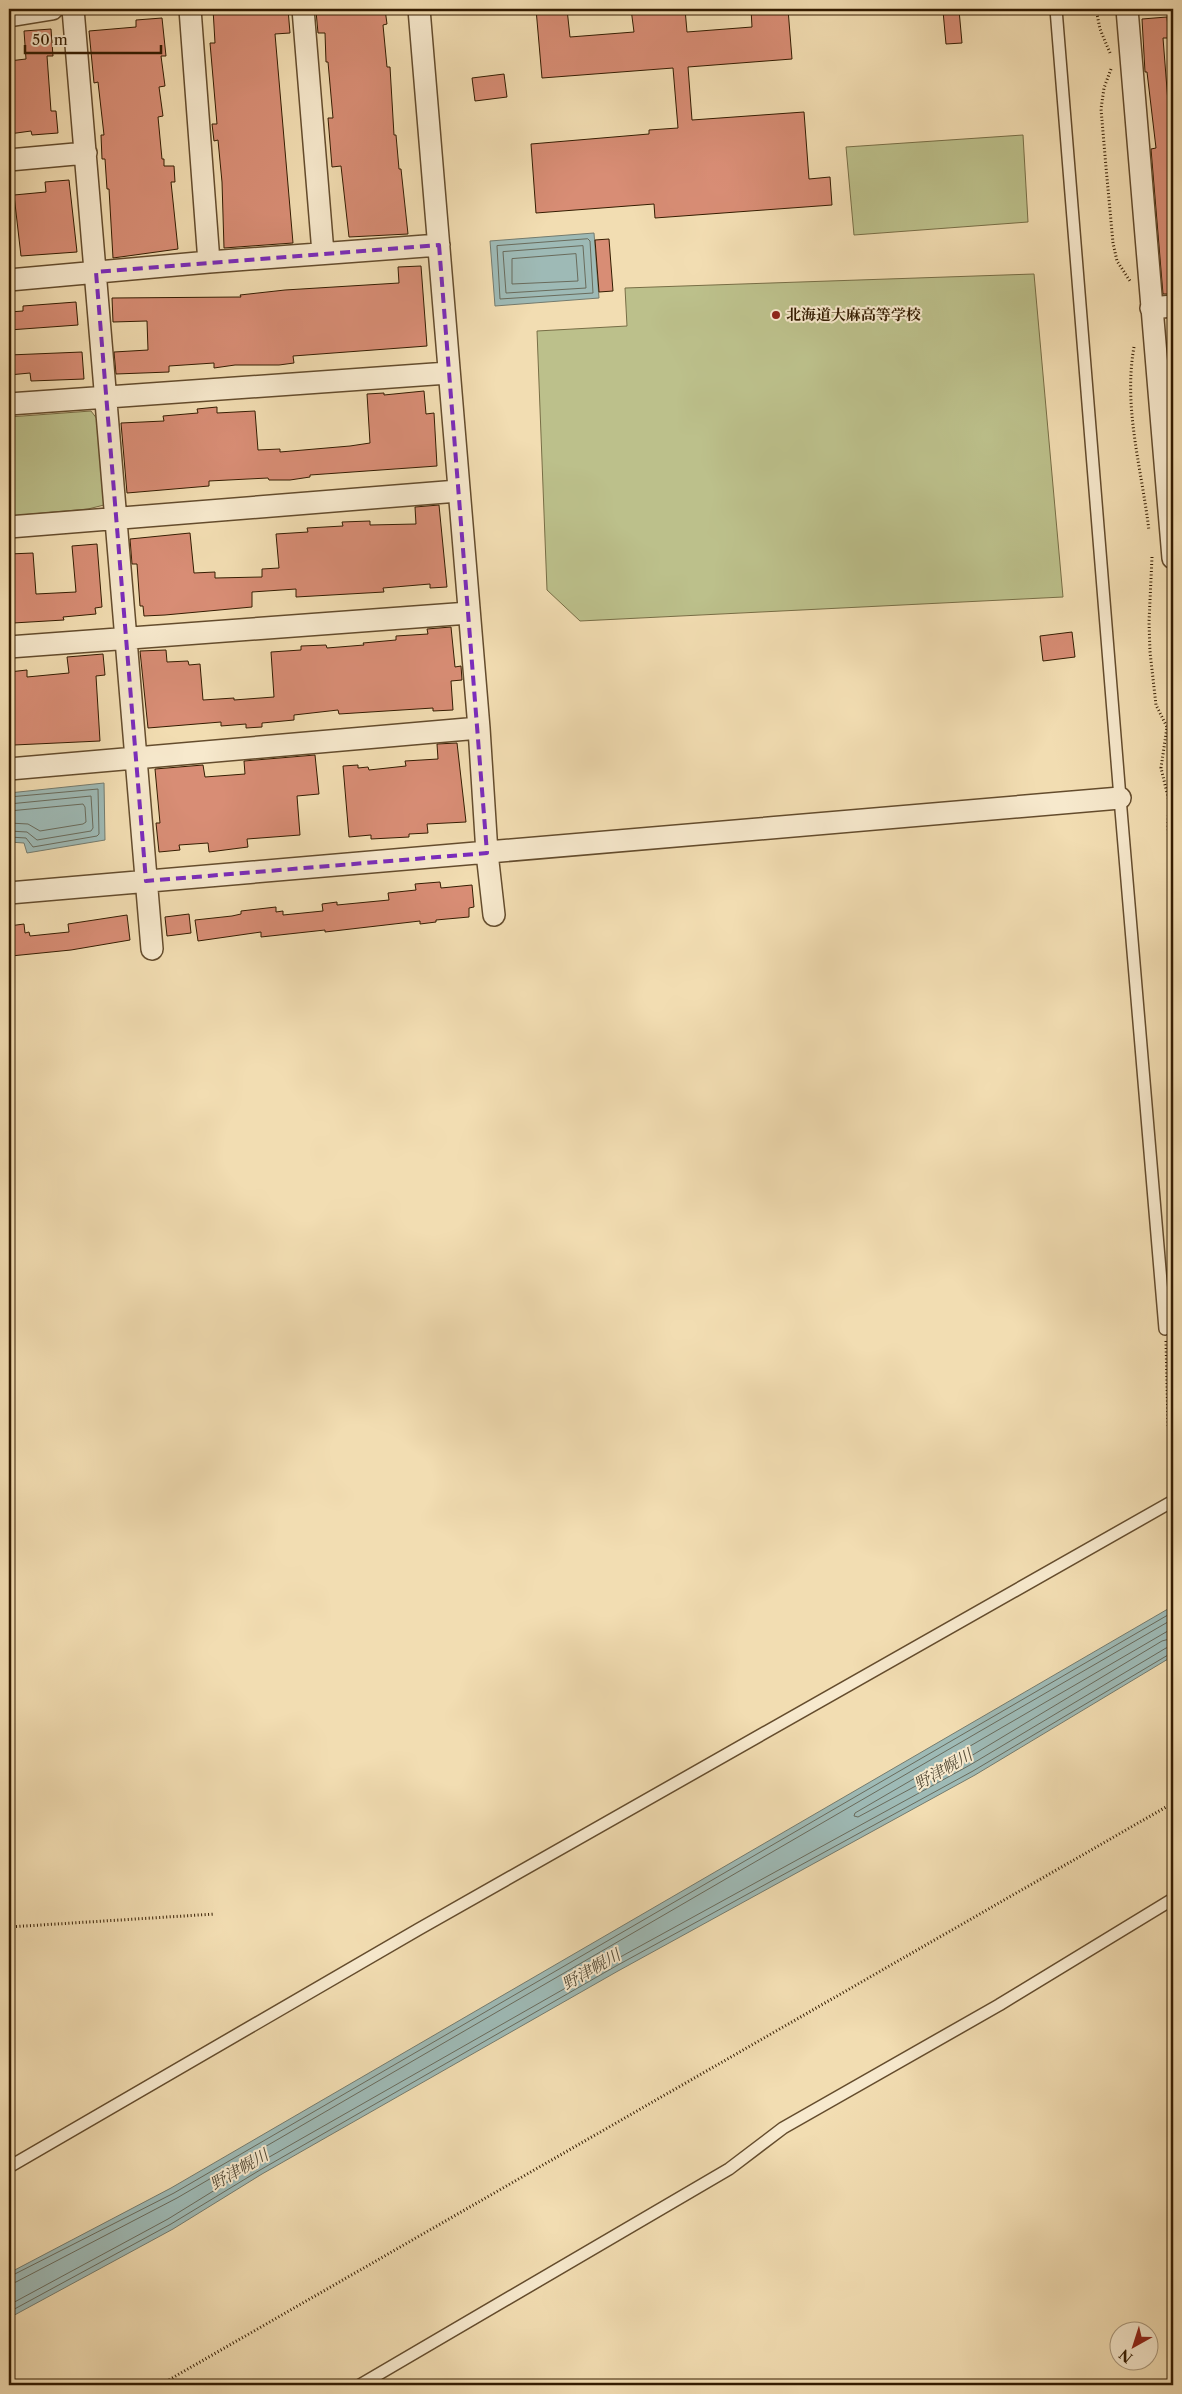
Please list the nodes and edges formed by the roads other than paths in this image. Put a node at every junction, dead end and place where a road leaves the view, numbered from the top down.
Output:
1 (52, 9) edge
2 (73, 9) edge
3 (190, 9) edge
4 (303, 9) edge
5 (419, 9) edge
6 (1056, 9) edge
7 (1127, 9) edge
8 (9, 16) edge
9 (86, 153) junction
10 (9, 160) edge
11 (439, 245) junction
12 (323, 253) junction
13 (209, 262) junction
14 (96, 272) junction
15 (9, 280) edge
16 (1173, 306) edge
17 (1151, 308) junction
18 (448, 373) junction
19 (107, 397) junction
20 (9, 404) edge
21 (458, 491) junction
22 (117, 518) junction
23 (9, 527) edge
24 (1173, 558) edge
25 (469, 613) junction
26 (126, 637) junction
27 (9, 647) edge
28 (479, 728) junction
29 (136, 758) junction
30 (9, 769) edge
31 (1120, 798) junction
32 (487, 853) junction
33 (146, 881) junction
34 (9, 892) edge
35 (494, 914) dead end
36 (152, 949) dead end
37 (1166, 1329) road end
38 (1173, 1501) edge
39 (1173, 1899) edge
40 (9, 2167) edge
41 (360, 2385) edge

1 - 8 street
2 - 9 street
3 - 13 street
4 - 12 street
5 - 11 street
6 - 31 lane
7 - 17 street
9 - 10 street
9 - 14 street
11 - 12 street
11 - 18 street
12 - 13 street
13 - 14 street
14 - 15 street
14 - 19 street
16 - 17 street
17 - 24 street
18 - 19 street
18 - 21 street
19 - 20 street
19 - 22 street
21 - 22 street
21 - 25 street
22 - 23 street
22 - 26 street
25 - 26 street
25 - 28 street
26 - 27 street
26 - 29 street
28 - 29 street
28 - 32 street
29 - 30 street
29 - 33 street
31 - 32 street
31 - 37 lane
32 - 33 street
32 - 35 street
33 - 34 street
33 - 36 street
38 - 40 lane
39 - 41 lane

